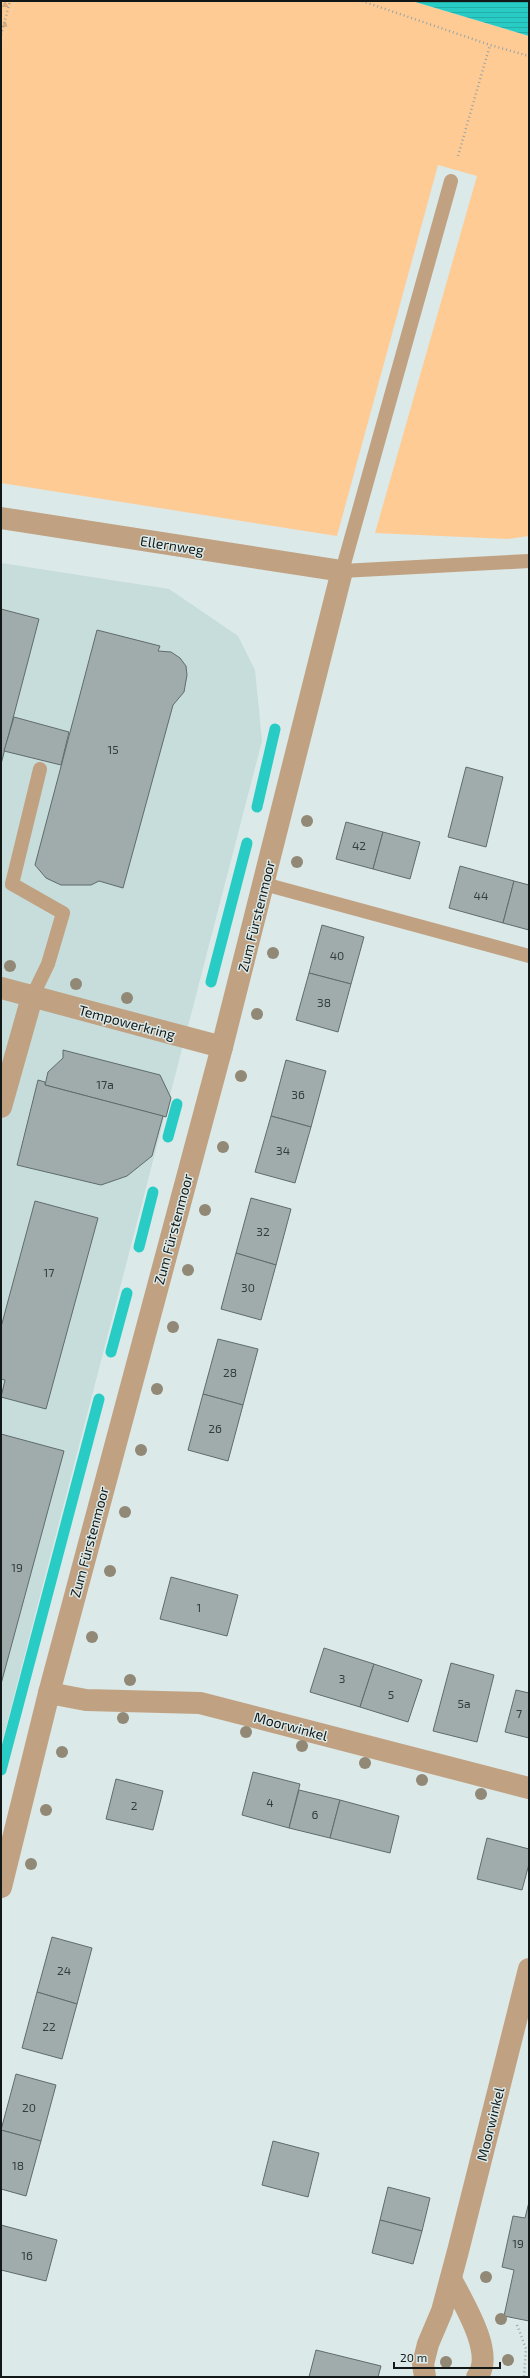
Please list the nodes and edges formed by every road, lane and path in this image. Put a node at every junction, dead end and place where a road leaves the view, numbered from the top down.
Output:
1 (10, 1) edge
2 (362, 1) edge
3 (1, 35) edge
4 (490, 45) junction
5 (529, 56) edge
6 (451, 181) joint
7 (1, 518) edge
8 (529, 561) edge
9 (342, 571) junction
10 (40, 769) dead end
11 (264, 884) junction
12 (529, 956) edge
13 (1, 988) edge
14 (32, 997) junction
15 (222, 1047) junction
16 (1, 1107) edge
17 (49, 1693) junction
18 (529, 1788) edge
19 (1, 1887) edge
20 (529, 1969) edge
21 (451, 2279) junction
22 (517, 2325) dead end
23 (425, 2377) edge
24 (477, 2377) edge
25 (524, 2377) edge

1 - 3 path
2 - 4 path
4 - 5 path
4 - 6 path
6 - 9 lane
7 - 9 street, Ellernweg
8 - 9 lane
9 - 11 street, Zum Fürstenmoor
10 - 14 lane
11 - 12 lane
11 - 15 street, Zum Fürstenmoor
13 - 14 street, Tempowerkring
14 - 15 street, Tempowerkring
14 - 16 street
15 - 17 street, Zum Fürstenmoor
17 - 18 street, Moorwinkel
17 - 19 street, Zum Fürstenmoor
20 - 21 street, Moorwinkel
21 - 23 street, Moorwinkel
21 - 24 street
22 - 25 path

